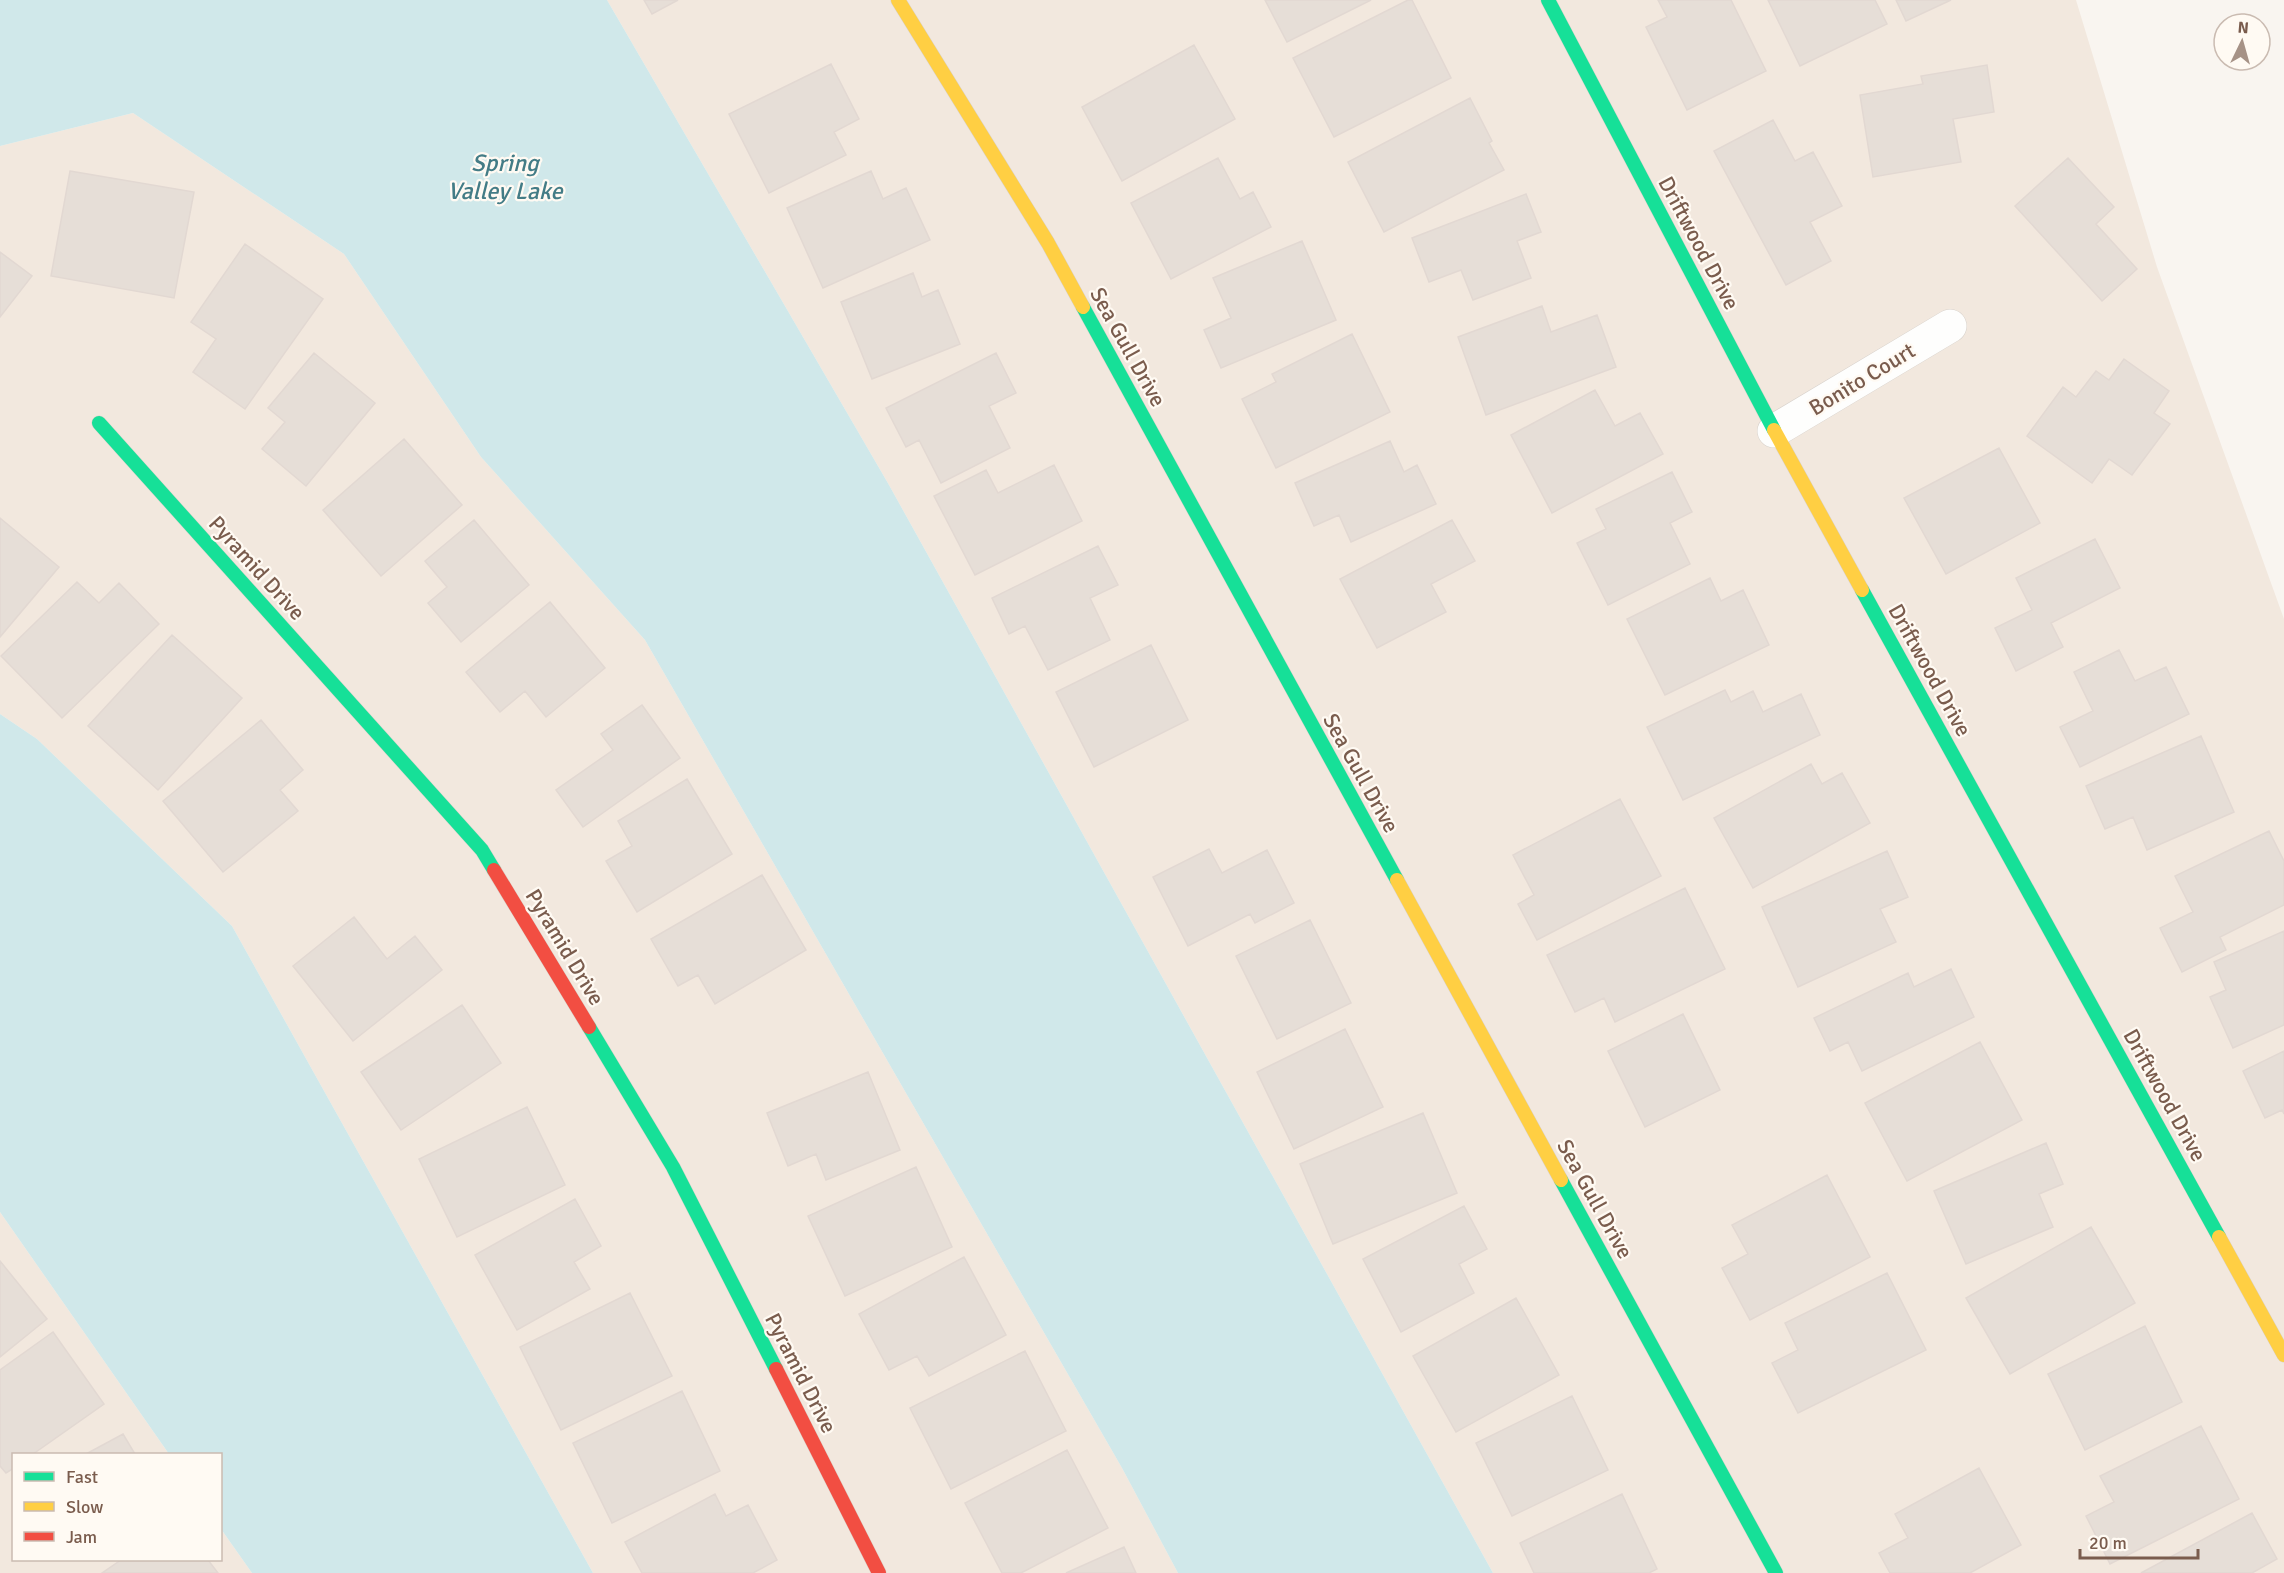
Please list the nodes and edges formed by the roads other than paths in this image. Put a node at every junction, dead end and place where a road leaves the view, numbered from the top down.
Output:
1 (898, 0) edge
2 (1548, 0) edge
3 (1950, 326) dead end
4 (99, 423) dead end
5 (1774, 432) junction
6 (2284, 1355) edge
7 (879, 1573) edge
8 (1776, 1573) edge

1 - 8 street, Sea Gull Drive
2 - 5 street, Driftwood Drive
3 - 5 street, Bonito Court
4 - 7 street, Pyramid Drive
5 - 6 street, Driftwood Drive

